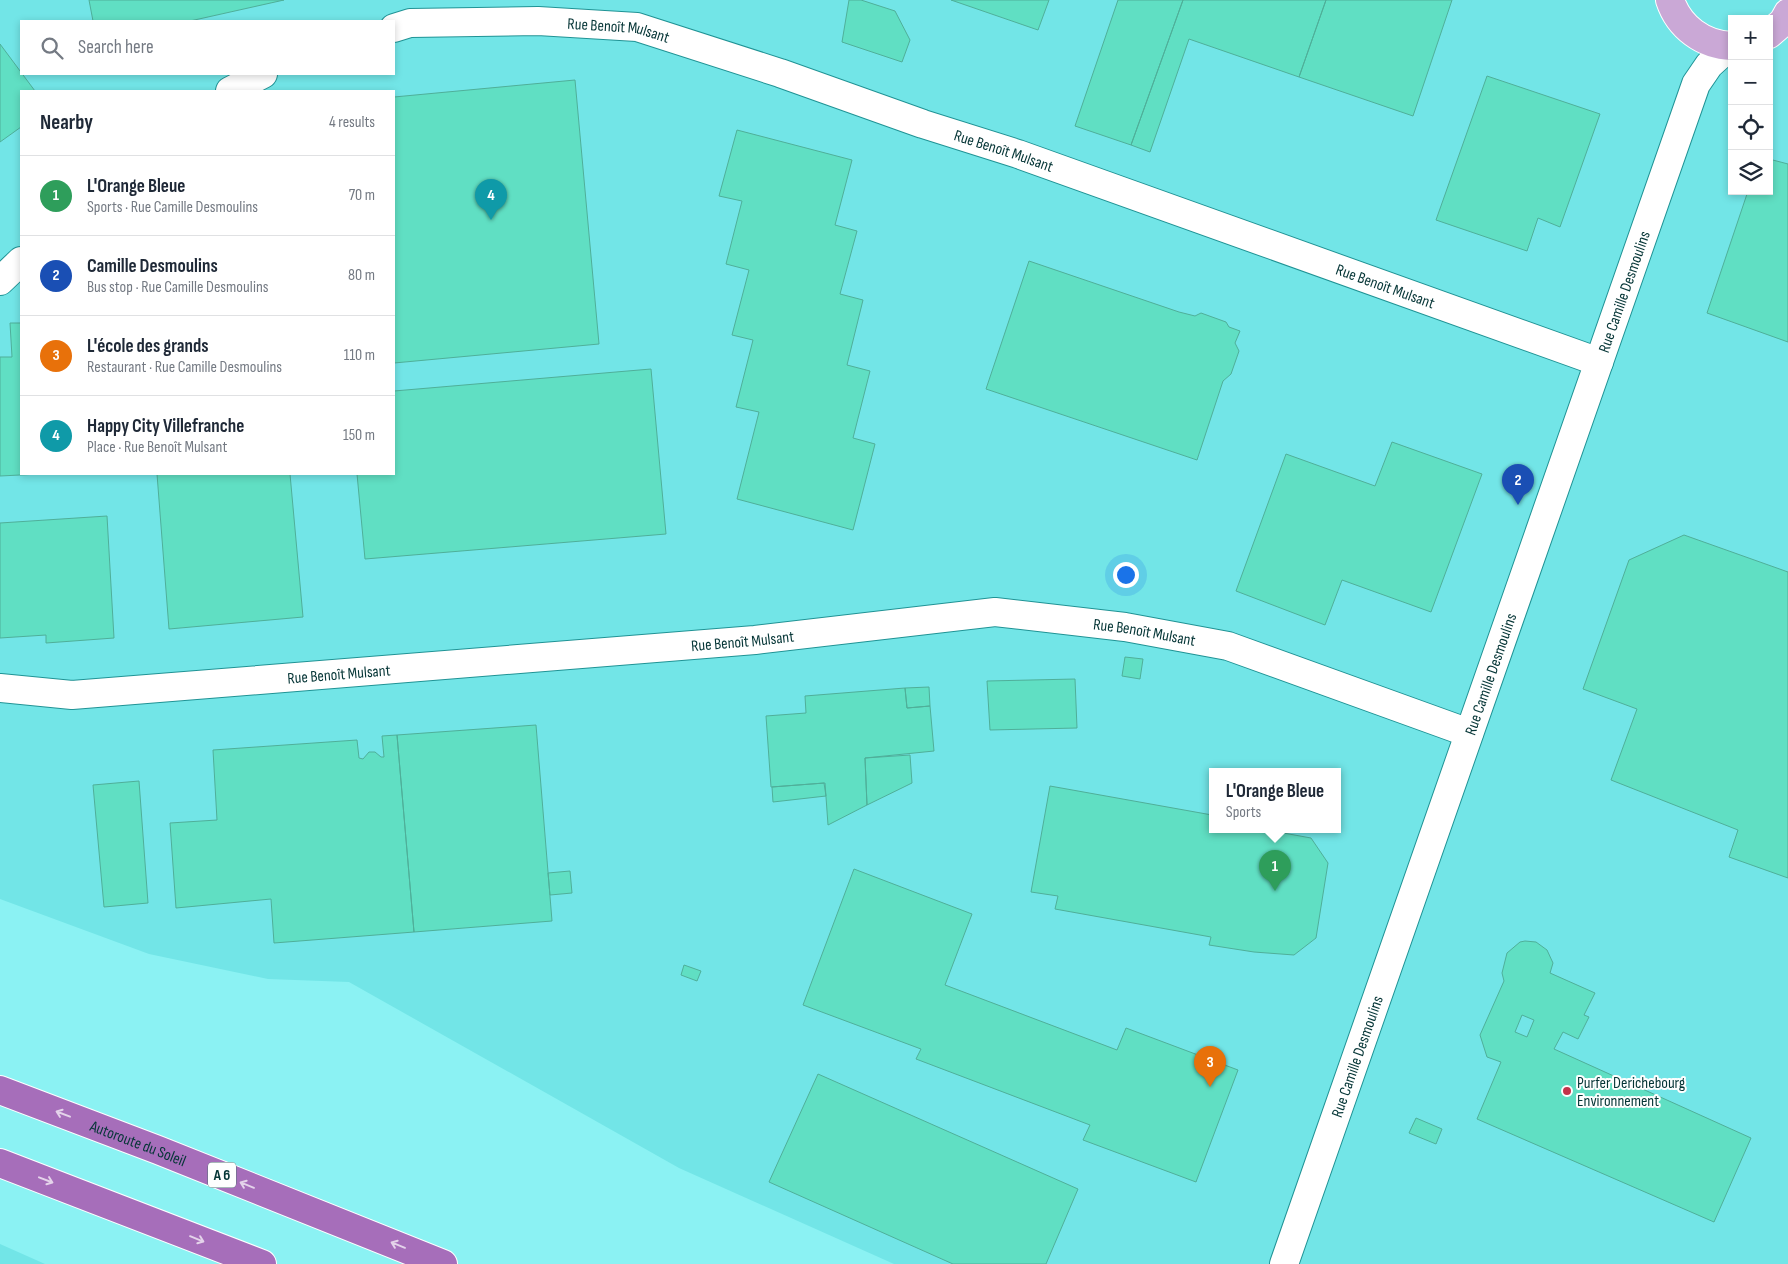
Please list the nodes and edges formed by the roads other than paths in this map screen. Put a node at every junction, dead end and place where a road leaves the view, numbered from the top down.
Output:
1 (1670, 0) edge
2 (1788, 13) edge
3 (395, 28) edge
4 (1773, 31) edge
5 (1693, 33) junction
6 (1773, 35) edge
7 (1788, 37) edge
8 (1728, 45) edge
9 (1728, 49) edge
10 (261, 75) edge
11 (1696, 84) junction
12 (232, 90) edge
13 (20, 262) edge
14 (0, 281) edge
15 (1599, 362) junction
16 (0, 688) edge
17 (1469, 733) junction
18 (0, 1090) edge
19 (0, 1163) edge
20 (262, 1264) edge
21 (443, 1264) edge
22 (1284, 1264) edge

1 - 5 main road
2 - 4 main road
3 - 15 street, Rue Benoît Mulsant
5 - 8 main road
5 - 11 street, Rue Camille Desmoulins
6 - 7 main road
9 - 11 street, Rue Camille Desmoulins
10 - 12 street
11 - 15 street, Rue Camille Desmoulins
13 - 14 street
15 - 17 street, Rue Camille Desmoulins
16 - 17 street, Rue Benoît Mulsant
17 - 22 street, Rue Camille Desmoulins
21 -> 18 highway, Autoroute du Soleil / A 6
19 -> 20 highway

